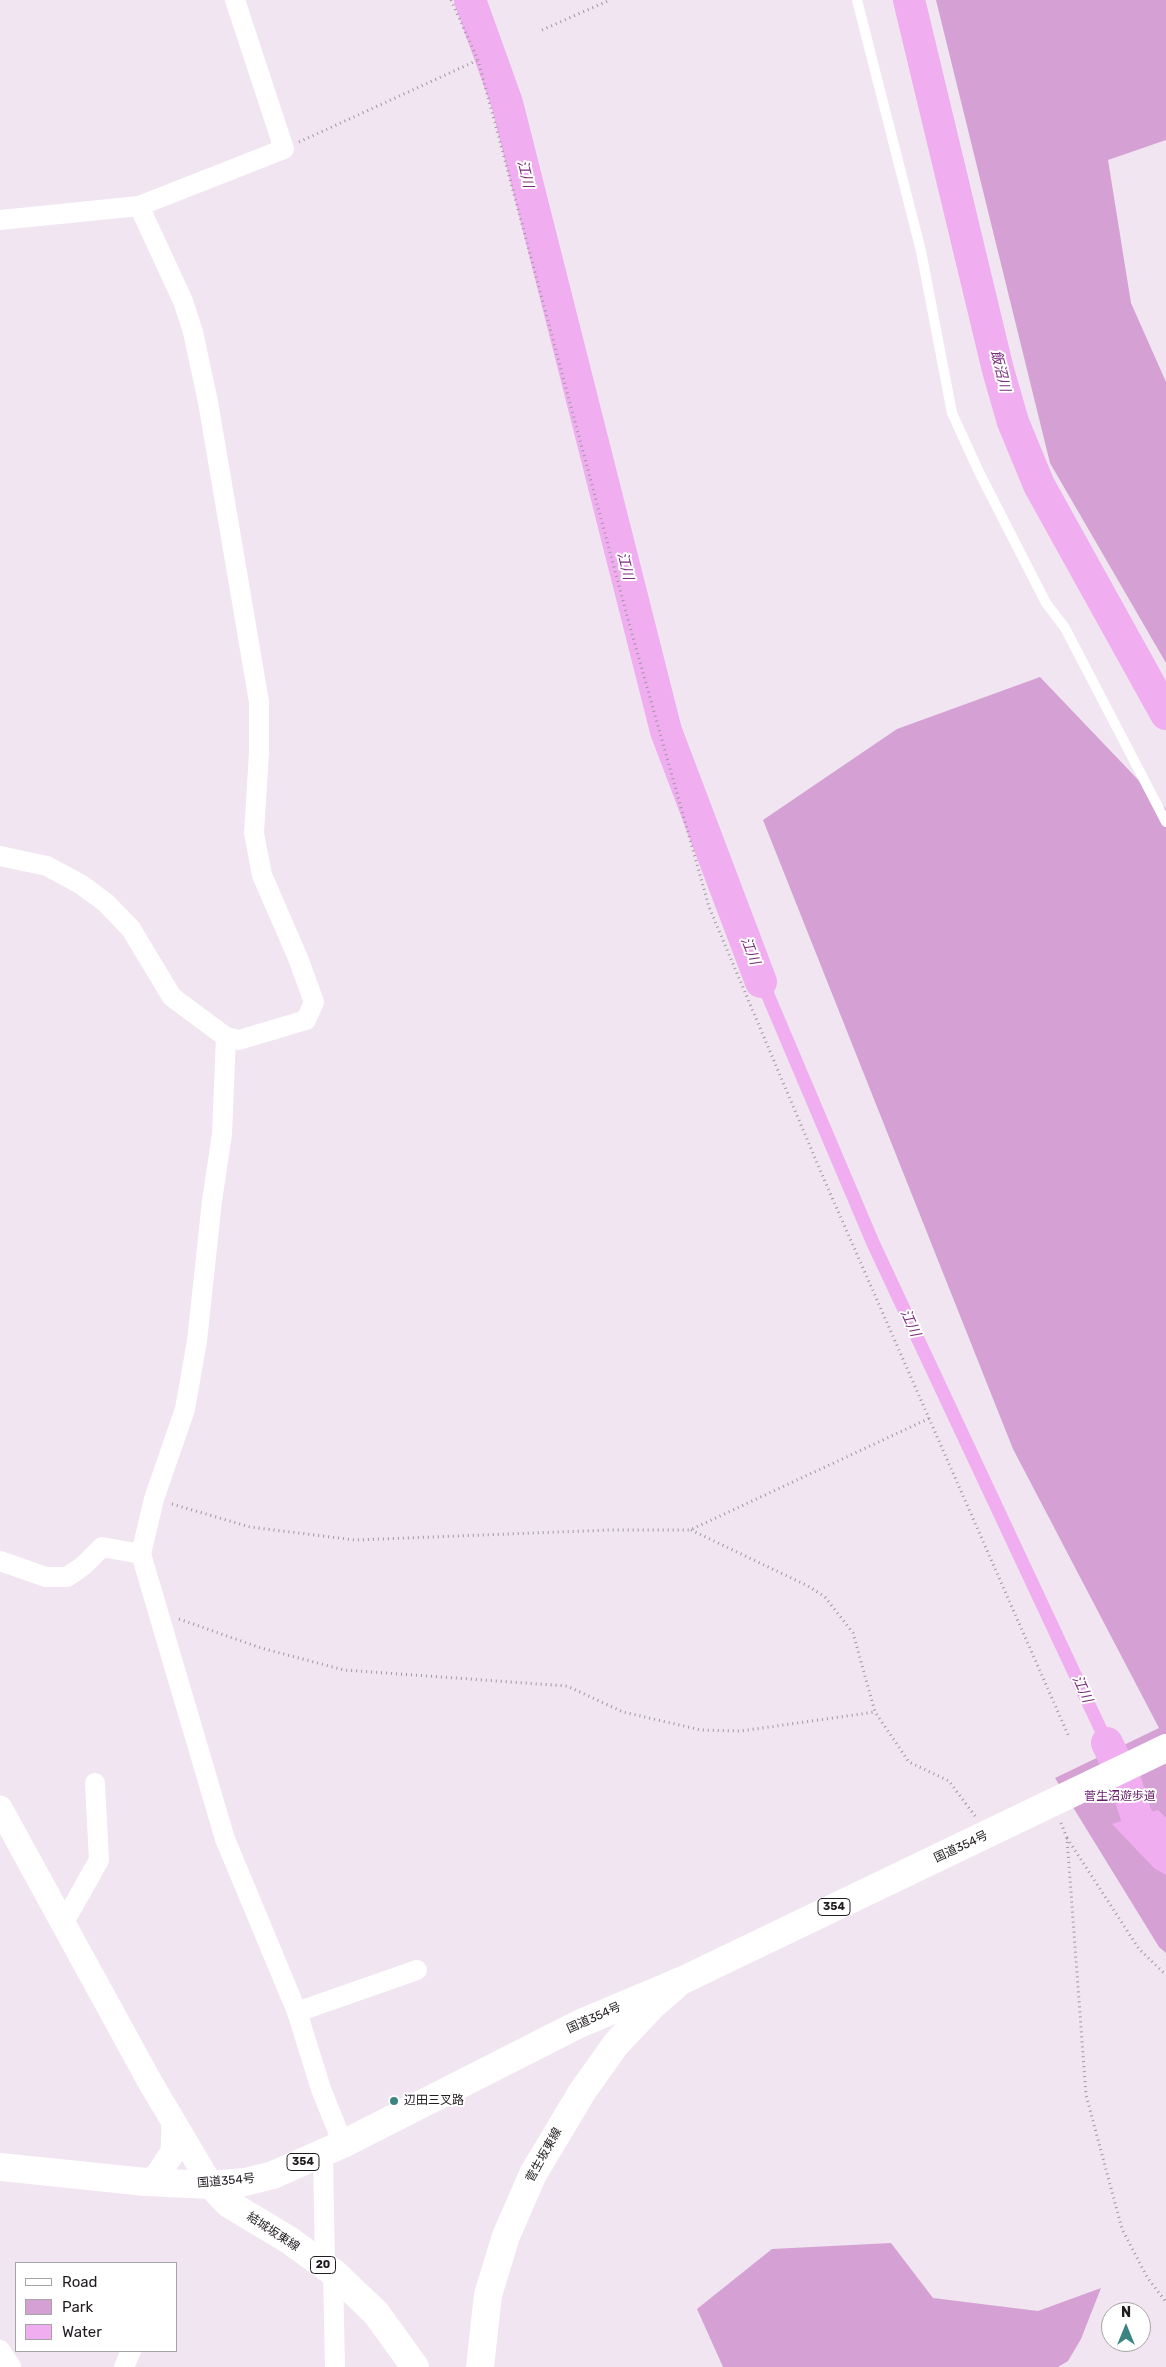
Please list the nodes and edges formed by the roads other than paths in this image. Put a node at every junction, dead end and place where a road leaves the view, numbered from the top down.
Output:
1 (235, 0) edge
2 (857, 0) edge
3 (139, 206) junction
4 (0, 220) edge
5 (1166, 822) edge
6 (0, 856) edge
7 (226, 1037) junction
8 (142, 1554) junction
9 (0, 1560) edge
10 (1158, 1752) edge
11 (95, 1783) dead end
12 (0, 1808) edge
13 (63, 1924) junction
14 (417, 1970) dead end
15 (681, 1981) junction
16 (297, 2012) junction
17 (174, 2124) junction
18 (333, 2148) junction
19 (0, 2168) edge
20 (146, 2182) junction
21 (211, 2185) junction
22 (329, 2270) junction
23 (0, 2350) edge
24 (131, 2352) edge
25 (11, 2367) edge
26 (124, 2367) edge
27 (335, 2367) edge
28 (415, 2367) edge
29 (480, 2367) edge

1 - 3 street
2 - 5 lane
3 - 4 street
3 - 7 street
6 - 7 street
7 - 8 street
8 - 9 street
8 - 16 street
10 - 15 main road, 国道354号 / 354
11 - 13 street
12 - 13 street
13 - 17 street
14 - 16 street
15 - 18 main road, 国道354号 / 354
15 - 29 main road, 菅生坂東線
16 - 18 street
17 - 20 street
17 - 21 street
18 - 21 main road, 国道354号 / 354
18 - 22 street
19 - 20 main road, 国道354号 / 354
20 - 21 main road, 国道354号 / 354
21 - 22 main road, 結城坂東線 / 20
22 - 27 street
22 - 28 main road, 結城坂東線 / 20
23 - 25 street
24 - 26 street

